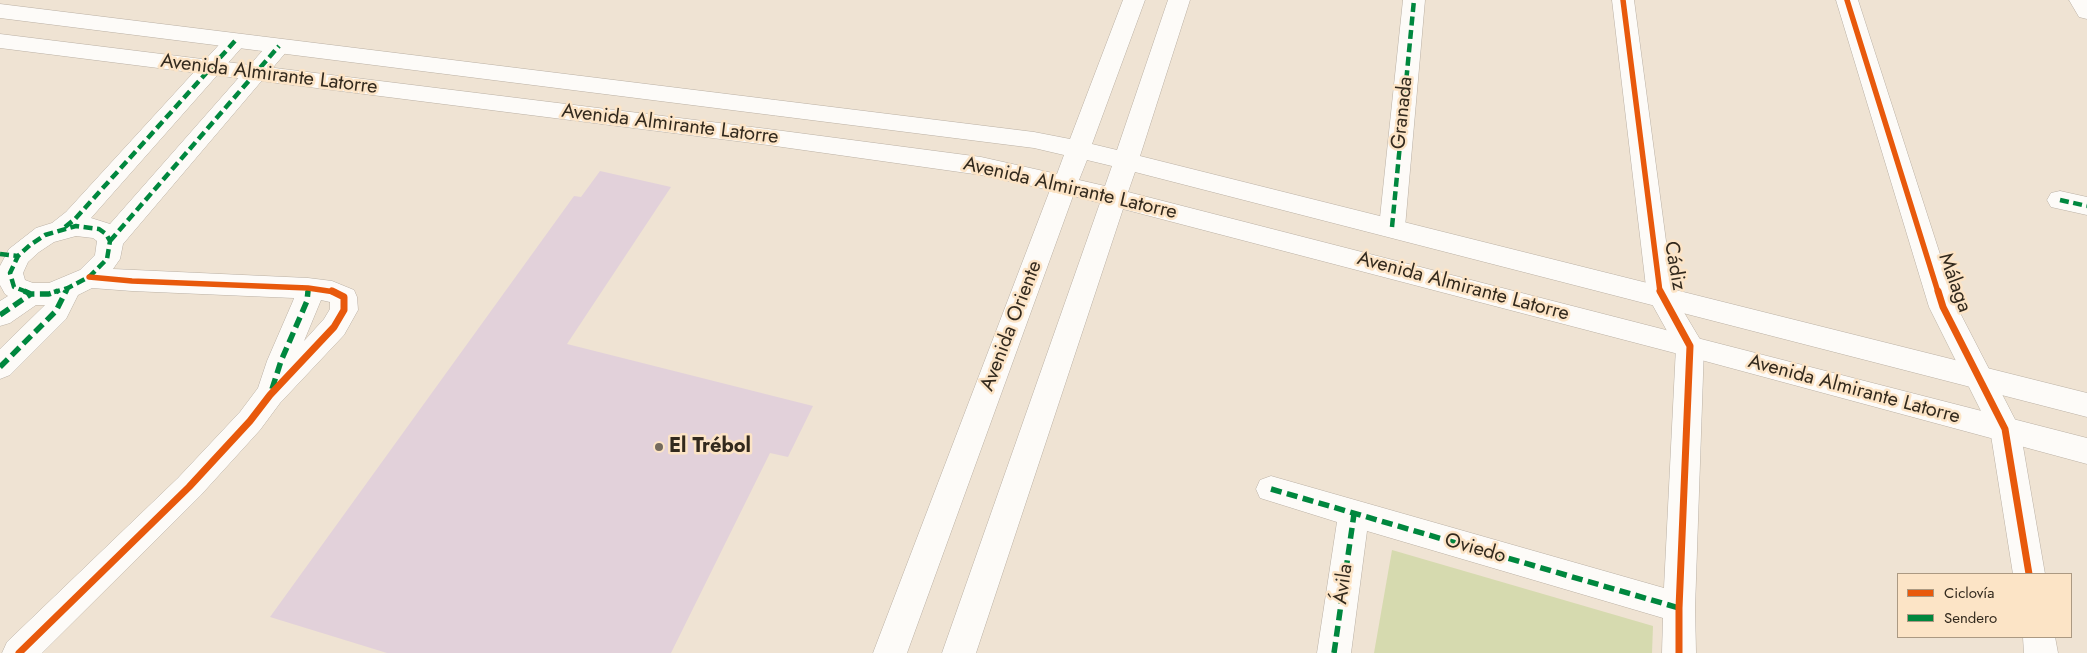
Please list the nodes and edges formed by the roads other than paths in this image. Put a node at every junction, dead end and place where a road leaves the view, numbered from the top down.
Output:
1 (1134, 0) edge
2 (1179, 0) edge
3 (1414, 0) edge
4 (1623, 0) edge
5 (1847, 0) edge
6 (2080, 0) edge
7 (0, 11) edge
8 (2087, 12) edge
9 (234, 40) junction
10 (0, 41) edge
11 (279, 46) junction
12 (211, 68) junction
13 (256, 72) junction
14 (1079, 149) junction
15 (1127, 160) junction
16 (1065, 185) junction
17 (1114, 197) junction
18 (2060, 200) dead end
19 (2087, 206) edge
20 (1392, 227) junction
21 (62, 229) junction
22 (110, 241) junction
23 (9, 255) edge
24 (79, 283) junction
25 (308, 288) junction
26 (31, 294) junction
27 (1660, 295) junction
28 (0, 316) edge
29 (1690, 346) junction
30 (0, 367) edge
31 (1979, 378) junction
32 (270, 395) junction
33 (2087, 405) edge
34 (2005, 429) junction
35 (2087, 452) edge
36 (1271, 489) dead end
37 (1354, 514) junction
38 (2028, 573) edge
39 (1679, 608) junction
40 (2039, 638) edge
41 (20, 653) edge
42 (890, 653) edge
43 (959, 653) edge
44 (1334, 653) edge
45 (1679, 653) edge
46 (2041, 653) edge

1 - 14 main road, Avenida Oriente
2 - 15 main road
3 - 20 main road, Granada
4 - 27 main road, Cádiz
5 - 31 main road, Málaga
6 - 8 main road
7 - 9 main road, Avenida Almirante Latorre
9 - 11 main road, Avenida Almirante Latorre
9 - 12 main road
10 - 12 main road, Avenida Almirante Latorre
11 - 13 main road
11 - 14 main road, Avenida Almirante Latorre
12 - 13 main road, Avenida Almirante Latorre
12 - 21 main road
13 - 16 main road, Avenida Almirante Latorre
13 - 22 main road
14 - 15 main road, Avenida Almirante Latorre
14 - 16 main road, Avenida Oriente
15 - 17 main road
15 - 20 main road, Avenida Almirante Latorre
16 - 17 main road, Avenida Almirante Latorre
16 - 42 main road, Avenida Oriente
17 - 29 main road, Avenida Almirante Latorre
17 - 43 main road
18 - 19 main road
20 - 27 main road, Avenida Almirante Latorre
21 - 22 main road
21 - 23 main road
22 - 24 main road
23 - 26 main road
24 - 25 main road
24 - 26 main road
24 - 30 main road
25 - 32 main road
25 - 32 main road
26 - 28 main road
27 - 29 main road, Cádiz
27 - 31 main road, Avenida Almirante Latorre
29 - 34 main road, Avenida Almirante Latorre
29 - 39 main road
31 - 33 main road, Avenida Almirante Latorre
31 - 34 main road, Málaga
32 - 41 main road
34 - 35 main road, Avenida Almirante Latorre
34 - 38 main road, Málaga
36 - 37 main road, Oviedo
37 - 39 main road, Oviedo
37 - 44 main road, Ávila
39 - 45 main road
40 - 46 main road

